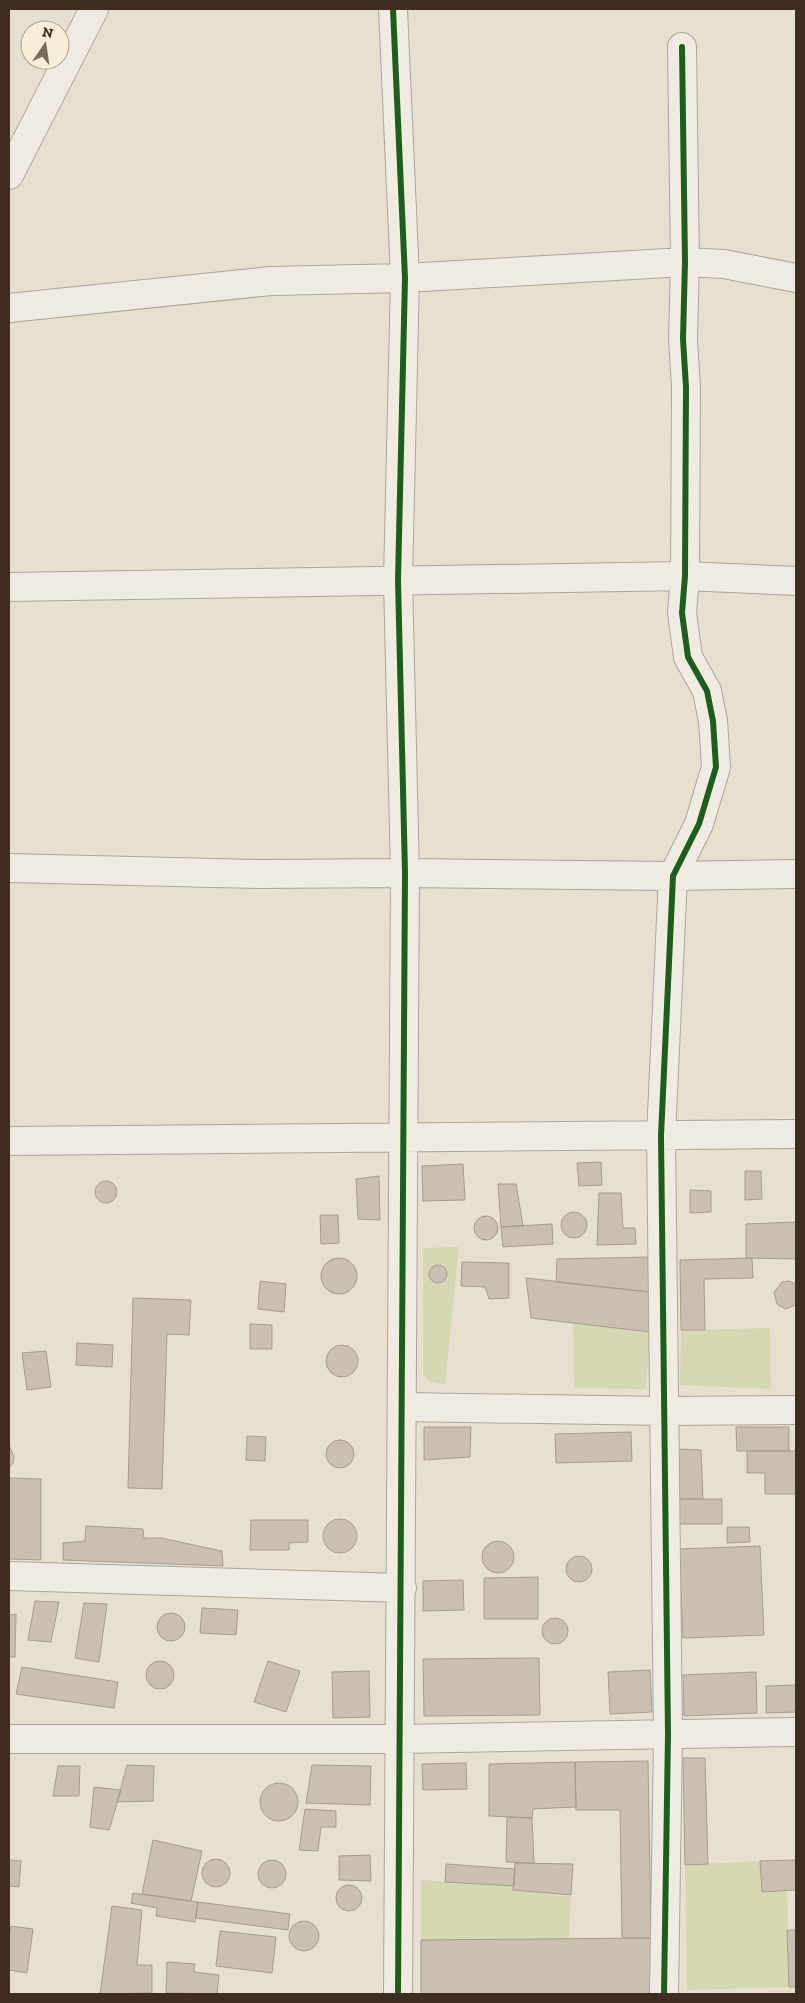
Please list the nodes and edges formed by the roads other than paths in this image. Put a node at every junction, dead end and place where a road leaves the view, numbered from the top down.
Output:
1 (94, 9) edge
2 (393, 9) edge
3 (682, 47) dead end
4 (9, 175) edge
5 (685, 262) junction
6 (405, 278) junction
7 (796, 278) edge
8 (9, 308) edge
9 (685, 576) junction
10 (398, 580) junction
11 (796, 581) edge
12 (9, 587) edge
13 (9, 868) edge
14 (405, 873) junction
15 (796, 874) edge
16 (673, 876) junction
17 (796, 1134) edge
18 (662, 1136) junction
19 (403, 1138) junction
20 (9, 1141) edge
21 (402, 1407) junction
22 (796, 1410) edge
23 (664, 1411) junction
24 (9, 1576) edge
25 (402, 1588) junction
26 (796, 1732) edge
27 (668, 1734) junction
28 (400, 1738) junction
29 (9, 1739) edge
30 (398, 1994) edge
31 (664, 1994) edge

1 - 4 street
2 - 6 street
3 - 5 street
5 - 6 street
5 - 7 street
5 - 9 street
6 - 8 street
6 - 10 street
9 - 10 street
9 - 11 street
9 - 16 street
10 - 12 street
10 - 14 street
13 - 14 street
14 - 16 street
14 - 19 street
15 - 16 street
16 - 18 street
17 - 18 street
18 - 19 street
18 - 23 street
19 - 20 street
19 - 21 street
21 - 23 street
21 - 25 street
22 - 23 street
23 - 27 street
24 - 25 street
25 - 28 street
26 - 27 street
27 - 28 street
27 - 31 street
28 - 29 street
28 - 30 street

